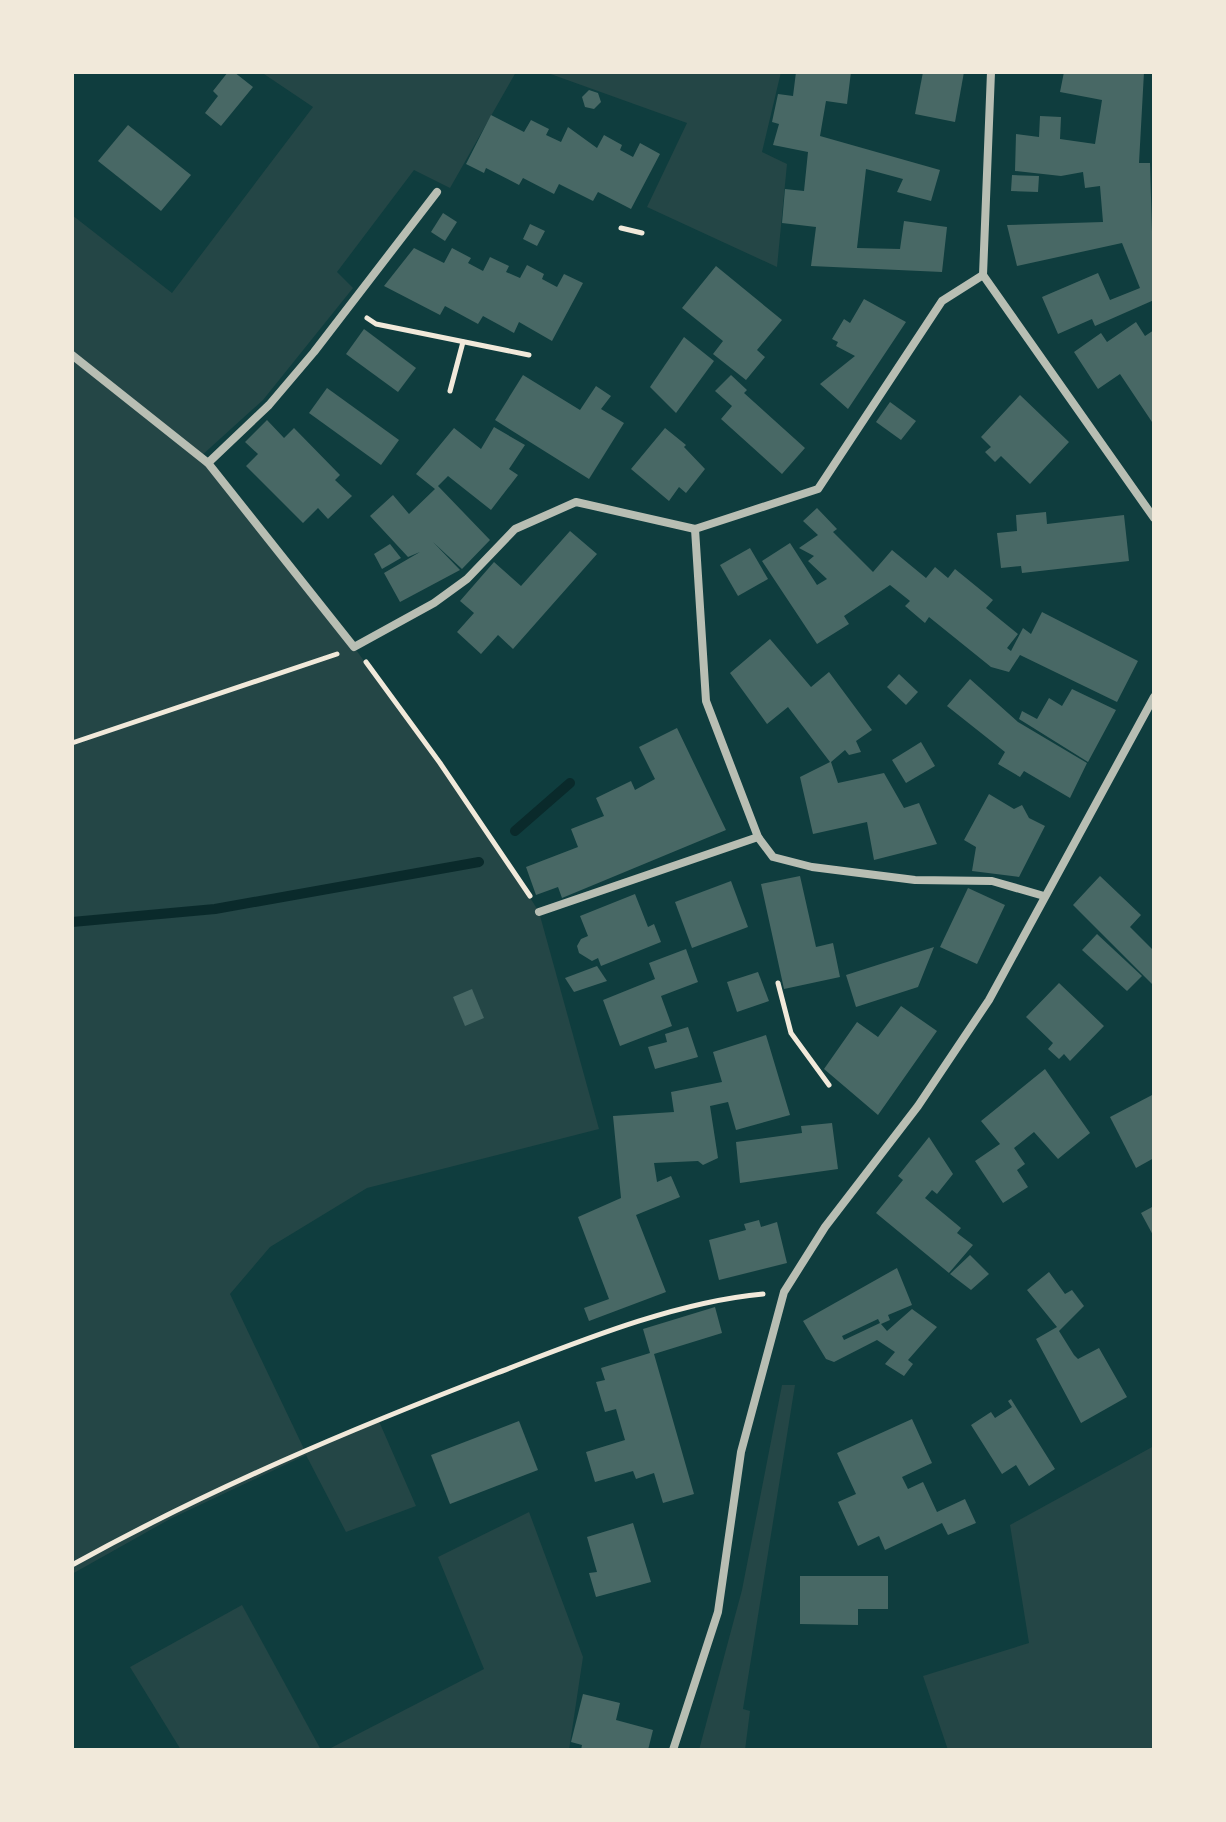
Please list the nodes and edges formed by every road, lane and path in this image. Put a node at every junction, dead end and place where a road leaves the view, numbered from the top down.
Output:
1 (991, 72) edge
2 (437, 192) dead end
3 (621, 228) dead end
4 (642, 233) dead end
5 (983, 275) junction
6 (349, 307) junction
7 (463, 342) junction
8 (72, 355) edge
9 (529, 355) dead end
10 (450, 391) dead end
11 (208, 463) junction
12 (1154, 518) edge
13 (695, 529) junction
14 (354, 647) junction
15 (1154, 697) edge
16 (72, 743) edge
17 (758, 837) junction
18 (1044, 896) junction
19 (539, 912) joint
20 (778, 983) dead end
21 (829, 1085) dead end
22 (784, 1292) junction
23 (72, 1565) edge
24 (673, 1750) edge

1 - 5 street
2 - 6 street
3 - 4 path
5 - 12 street
5 - 13 street
6 - 7 path
6 - 11 street
7 - 9 path
7 - 10 path
8 - 11 street
11 - 14 street
13 - 14 street
13 - 17 street
14 - 16 path
14 - 19 path
15 - 18 street
17 - 18 street
17 - 19 street
18 - 22 street
20 - 21 path
22 - 23 path
22 - 24 street

